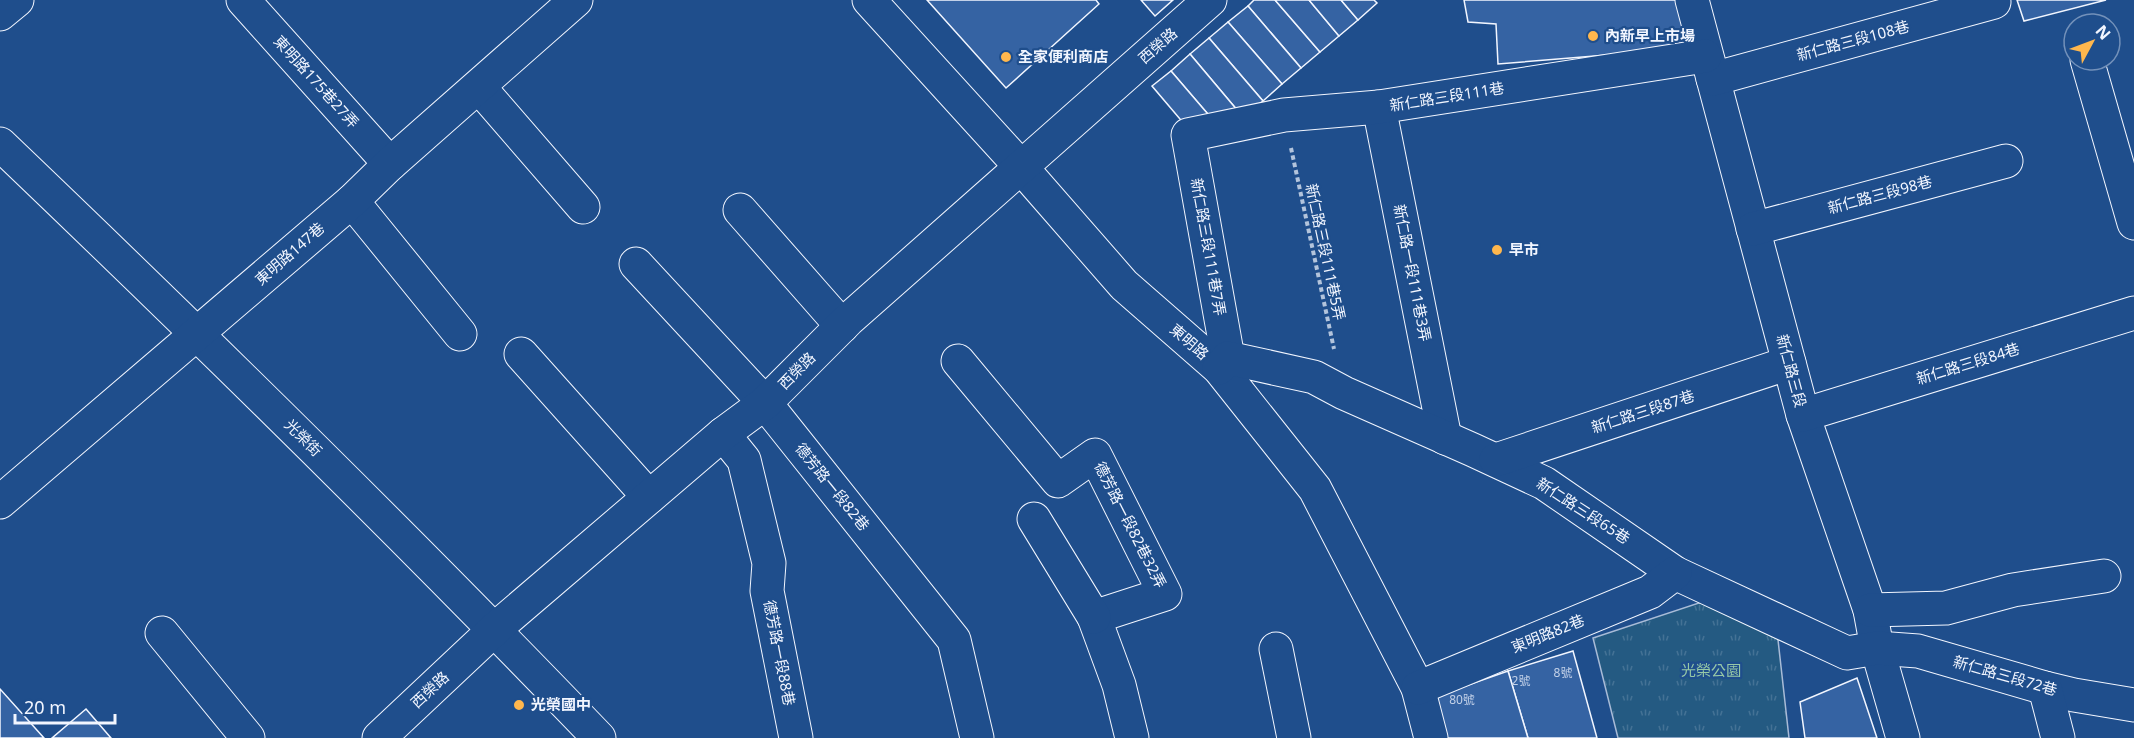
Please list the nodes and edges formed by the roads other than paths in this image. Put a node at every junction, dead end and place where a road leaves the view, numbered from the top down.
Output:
1 (16, 0) edge
2 (243, 0) edge
3 (869, 0) edge
4 (1210, 0) edge
5 (1692, 0) edge
6 (1994, 2) dead end
7 (560, 5) edge
8 (0, 14) edge
9 (1709, 68) junction
10 (2090, 72) edge
11 (479, 87) junction
12 (1379, 107) junction
13 (1188, 135) joint
14 (0, 144) edge
15 (2006, 161) dead end
16 (390, 164) junction
17 (1021, 167) junction
18 (352, 201) junction
19 (583, 207) dead end
20 (740, 210) dead end
21 (2134, 223) edge
22 (1753, 229) junction
23 (636, 264) dead end
24 (2134, 313) edge
25 (842, 326) junction
26 (198, 333) junction
27 (460, 334) dead end
28 (521, 354) dead end
29 (958, 361) dead end
30 (1224, 363) junction
31 (1789, 363) junction
32 (765, 403) junction
33 (1803, 415) junction
34 (723, 434) junction
35 (1445, 438) junction
36 (1496, 460) junction
37 (649, 497) junction
38 (0, 502) edge
39 (1034, 519) dead end
40 (1675, 573) junction
41 (2104, 576) dead end
42 (1870, 610) junction
43 (1094, 617) junction
44 (495, 629) junction
45 (162, 633) dead end
46 (1877, 648) junction
47 (1276, 649) dead end
48 (1418, 688) junction
49 (2046, 688) junction
50 (2134, 705) edge
51 (248, 738) edge
52 (379, 738) edge
53 (599, 738) edge
54 (796, 738) edge
55 (978, 738) edge
56 (1132, 738) edge
57 (1294, 738) edge
58 (1431, 738) edge
59 (1903, 738) edge
60 (2058, 738) edge

1 - 8 street
2 - 16 street, 東明路175巷27弄
3 - 17 street, 東明路
4 - 17 street, 西榮路
5 - 9 street, 新仁路三段
6 - 9 street, 新仁路三段108巷
7 - 11 street, 東明路147巷
9 - 12 street, 新仁路三段111巷
9 - 22 street, 新仁路三段
10 - 21 street
11 - 16 street, 東明路147巷
11 - 19 street
12 - 13 street, 新仁路三段111巷
12 - 35 street, 新仁路一段111巷3弄
13 - 30 street, 新仁路三段111巷7弄
14 - 26 street, 光榮街
15 - 22 street, 新仁路三段98巷
16 - 18 street, 東明路147巷
17 - 25 street, 西榮路
17 - 30 street, 東明路
18 - 26 street, 東明路147巷
18 - 27 street
20 - 25 street
22 - 31 street, 新仁路三段
23 - 32 street, 德芳路一段82巷
24 - 33 street, 新仁路三段84巷
25 - 32 street, 西榮路
26 - 38 street, 東明路147巷
26 - 44 street, 光榮街
28 - 37 street
29 - 43 street, 德芳路一段82巷32弄
30 - 35 street, 新仁路三段65巷
30 - 48 street, 東明路
31 - 33 street, 新仁路三段
31 - 36 street, 新仁路三段87巷
32 - 34 street, 西榮路
32 - 55 street, 德芳路一段82巷
33 - 42 street, 新仁路三段
34 - 37 street, 西榮路
34 - 54 street, 德芳路一段88巷
35 - 36 street, 新仁路三段65巷
36 - 40 street, 新仁路三段65巷
37 - 44 street, 西榮路
39 - 43 street
40 - 46 street, 新仁路三段65巷
40 - 48 street, 東明路82巷
41 - 42 street
42 - 46 street, 新仁路三段
43 - 56 street
44 - 52 street, 西榮路
44 - 53 street, 光榮街
45 - 51 street
46 - 49 street, 新仁路三段72巷
46 - 59 street, 新仁路三段
47 - 57 street
48 - 58 street, 東明路
49 - 50 street, 新仁路三段72巷
49 - 60 street

